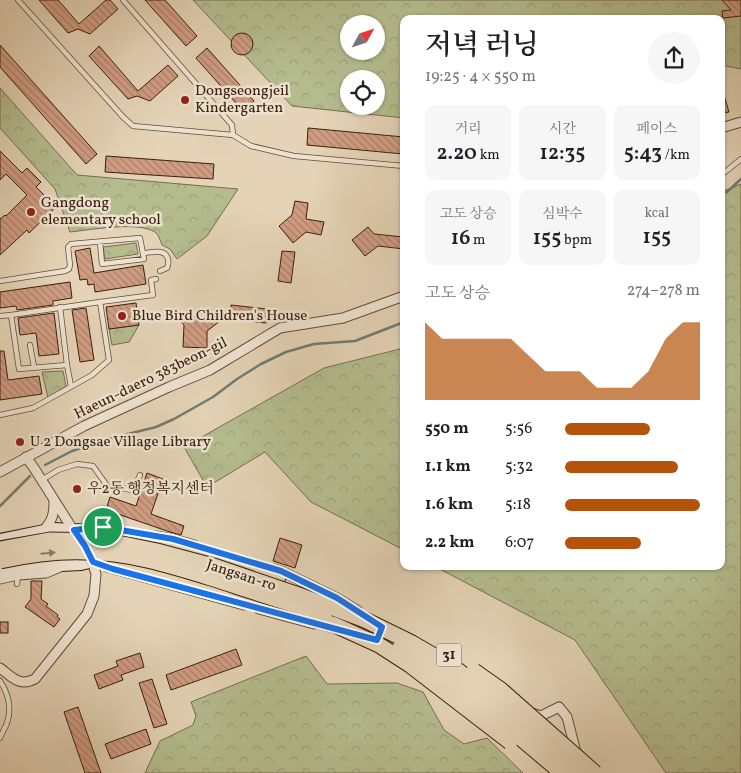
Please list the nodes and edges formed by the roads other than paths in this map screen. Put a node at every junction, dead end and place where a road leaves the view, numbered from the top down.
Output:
1 (18, 0) edge
2 (123, 0) edge
3 (741, 122) edge
4 (725, 127) edge
5 (233, 135) junction
6 (741, 159) edge
7 (400, 166) edge
8 (725, 172) edge
9 (100, 242) junction
10 (143, 253) junction
11 (160, 271) dead end
12 (156, 279) dead end
13 (0, 281) edge
14 (400, 297) edge
15 (100, 302) junction
16 (60, 307) junction
17 (11, 315) junction
18 (0, 316) edge
19 (30, 345) dead end
20 (68, 365) junction
21 (34, 368) junction
22 (71, 386) junction
23 (0, 415) edge
24 (26, 457) junction
25 (0, 472) edge
26 (140, 475) dead end
27 (42, 480) junction
28 (54, 500) junction
29 (74, 530) junction
30 (42, 532) junction
31 (130, 537) joint
32 (0, 540) edge
33 (0, 549) edge
34 (0, 561) edge
35 (93, 562) junction
36 (64, 565) junction
37 (0, 572) edge
38 (0, 579) edge
39 (382, 627) junction
40 (377, 640) junction
41 (0, 668) edge
42 (0, 680) edge
43 (0, 738) edge
44 (547, 773) edge
45 (554, 773) edge
46 (562, 773) edge
47 (579, 773) edge
48 (595, 773) edge

1 - 5 lane
2 - 5 lane
3 - 4 street
5 - 7 lane
6 - 8 lane
9 - 10 lane
9 - 10 lane
9 - 13 lane
10 - 11 lane
12 - 15 lane
14 - 24 street, Haeun-daero 383beon-gil
15 - 16 lane
15 - 22 lane
16 - 17 lane
16 - 20 lane
17 - 18 lane
17 - 21 lane
19 - 21 lane
20 - 21 lane
20 - 22 lane
22 - 23 lane
24 - 25 street, Haeun-daero 383beon-gil
24 - 27 street
26 - 27 lane
27 - 28 street
28 - 29 street
28 - 30 street
29 - 30 main road, 31
29 - 31 main road, 31
29 - 35 street
29 - 39 street
30 - 32 main road, 31
31 - 48 highway, 31, bridge
33 - 47 highway, Jangsan-ro, bridge
34 -> 46 highway, Jangsan-ro, bridge
35 - 36 main road
35 - 40 street
35 - 41 street
35 - 44 highway, bridge
36 - 37 main road
36 - 38 street
39 - 40 street
39 - 48 street
40 - 45 street
42 - 43 lane

